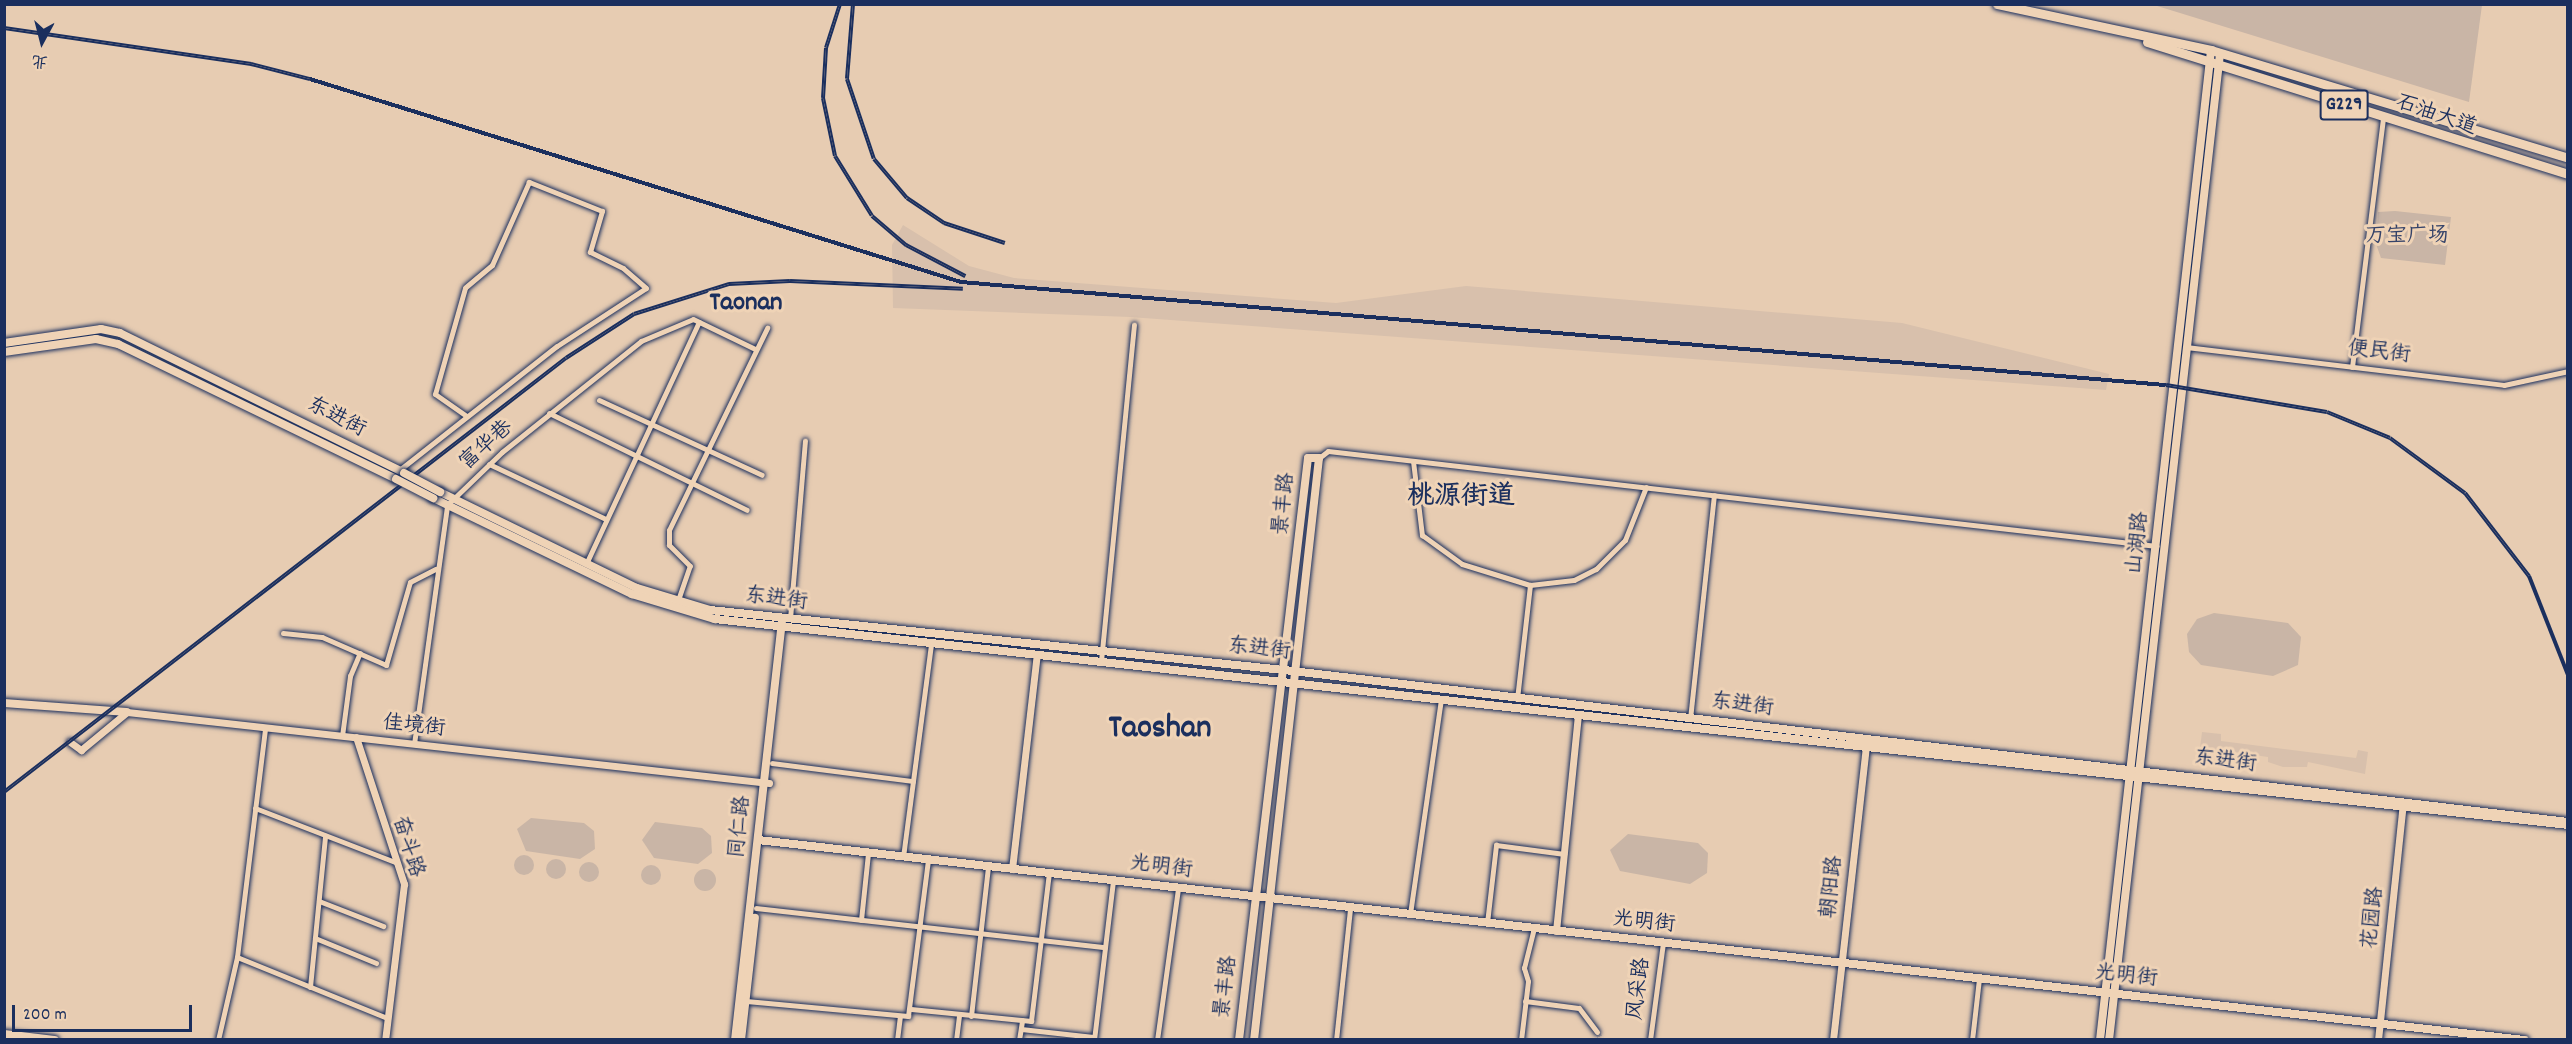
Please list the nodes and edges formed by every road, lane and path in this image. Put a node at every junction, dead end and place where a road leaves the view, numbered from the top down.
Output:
1 (1997, 4) edge
2 (2122, 33) junction
3 (2215, 52) junction
4 (2214, 66) junction
5 (2383, 117) junction
6 (2568, 158) edge
7 (2568, 174) edge
8 (699, 322) junction
9 (1134, 325) dead end
10 (767, 328) dead end
11 (4, 343) edge
12 (2185, 346) junction
13 (755, 349) junction
14 (4, 352) edge
15 (2352, 367) junction
16 (2568, 371) edge
17 (599, 400) dead end
18 (549, 413) junction
19 (466, 416) junction
20 (650, 424) junction
21 (805, 441) dead end
22 (707, 450) junction
23 (635, 458) junction
24 (1319, 459) junction
25 (1413, 461) junction
26 (489, 464) junction
27 (399, 474) junction
28 (762, 475) dead end
29 (692, 484) junction
30 (1647, 487) junction
31 (1714, 495) junction
32 (451, 502) junction
33 (747, 510) dead end
34 (606, 519) junction
35 (2157, 546) junction
36 (586, 564) junction
37 (436, 568) junction
38 (1530, 585) junction
39 (678, 600) junction
40 (785, 623) junction
41 (283, 633) dead end
42 (931, 643) junction
43 (360, 653) junction
44 (1036, 654) junction
45 (1102, 657) junction
46 (1284, 670) junction
47 (1295, 672) junction
48 (1282, 681) junction
49 (1294, 682) junction
50 (1441, 699) junction
51 (1517, 699) junction
52 (4, 703) edge
53 (127, 712) junction
54 (1578, 715) junction
55 (1689, 719) junction
56 (265, 728) junction
57 (342, 736) junction
58 (356, 737) junction
59 (70, 742) dead end
60 (1866, 743) junction
61 (414, 744) junction
62 (772, 763) junction
63 (2136, 774) junction
64 (913, 781) junction
65 (767, 782) junction
66 (2403, 805) junction
67 (255, 808) junction
68 (2568, 824) edge
69 (325, 836) junction
70 (760, 841) junction
71 (868, 853) junction
72 (1564, 854) junction
73 (903, 857) junction
74 (928, 860) junction
75 (395, 862) junction
76 (988, 867) junction
77 (1012, 869) junction
78 (1049, 873) junction
79 (1113, 881) junction
80 (1178, 888) junction
81 (1257, 897) junction
82 (1268, 898) junction
83 (319, 901) junction
84 (756, 908) junction
85 (1350, 908) junction
86 (1410, 914) junction
87 (861, 920) junction
88 (1487, 923) junction
89 (383, 926) dead end
90 (921, 927) junction
91 (1534, 928) junction
92 (1556, 931) junction
93 (981, 934) junction
94 (315, 938) junction
95 (1041, 940) junction
96 (1663, 943) junction
97 (1105, 947) junction
98 (237, 957) junction
99 (375, 963) dead end
100 (1841, 963) junction
101 (1978, 979) junction
102 (310, 987) junction
103 (2110, 994) junction
104 (746, 1001) junction
105 (1525, 1001) junction
106 (911, 1009) junction
107 (959, 1015) junction
108 (900, 1016) junction
109 (971, 1016) junction
110 (387, 1018) junction
111 (1022, 1020) junction
112 (2379, 1023) junction
113 (1020, 1029) junction
114 (1597, 1032) tunnel mouth
115 (4, 1034) edge
116 (1094, 1038) edge
117 (55, 1040) edge
118 (219, 1040) edge
119 (385, 1040) edge
120 (735, 1040) edge
121 (741, 1040) edge
122 (897, 1040) edge
123 (956, 1040) edge
124 (1019, 1040) edge
125 (1157, 1040) edge
126 (1239, 1040) edge
127 (1254, 1040) edge
128 (1336, 1040) edge
129 (1521, 1040) edge
130 (1650, 1040) edge
131 (1833, 1040) edge
132 (1972, 1040) edge
133 (2100, 1040) edge
134 (2109, 1040) edge
135 (2378, 1040) edge
136 (2525, 1040) edge

1 - 2 highway, 石油大道 / G229
2 - 3 highway, 石油大道 / G229
2 - 4 highway, 石油大道 / G229
3 - 4 main road, 山湖路
3 - 6 highway, 石油大道 / G229
4 - 5 highway, 石油大道 / G229
4 - 12 main road, 山湖路
4 - 35 main road, 山湖路
5 - 7 highway, 石油大道 / G229
5 - 15 street
8 - 13 street
8 - 18 street, 富华巷
8 - 20 street
9 - 45 street
10 - 13 street
11 - 27 main road, 东进街
12 - 15 street, 便民街
12 - 63 main road, 山湖路
13 - 22 street
14 - 27 main road, 东进街
15 - 16 street, 便民街
17 - 20 street
18 - 23 street
18 - 26 street, 富华巷
19 - 19 street
19 - 27 street
20 - 22 street
20 - 23 street
21 - 40 street
22 - 28 street
22 - 29 street
23 - 29 street
23 - 34 street
24 - 25 street
24 - 46 main road, 景丰路
24 - 47 main road, 景丰路
25 - 30 street
25 - 38 street
26 - 32 street, 富华巷
26 - 34 street
27 - 32 main road, 东进街, bridge
29 - 33 street
29 - 39 street
30 - 31 street
30 - 38 street
31 - 35 street
31 - 55 street
32 - 36 main road, 东进街
32 - 37 street
32 - 40 main road, 东进街
34 - 36 street
35 - 63 main road, 山湖路
36 - 39 main road, 东进街
37 - 43 street
37 - 61 street
38 - 51 street
39 - 40 main road, 东进街
40 - 42 main road, 东进街
40 - 45 main road, 东进街
40 - 62 main road, 同仁路
40 - 65 main road, 同仁路
41 - 43 street
42 - 44 main road, 东进街
42 - 64 street
43 - 57 street
44 - 45 main road, 东进街
44 - 77 street
45 - 46 main road, 东进街
45 - 48 main road, 东进街
46 - 47 main road, 东进街
46 - 48 main road, 景丰路
47 - 49 main road, 景丰路
47 - 51 main road, 东进街
48 - 49 main road, 东进街
48 - 81 main road, 景丰路
49 - 50 main road, 东进街
49 - 82 main road, 景丰路
50 - 54 main road, 东进街
50 - 86 street
51 - 55 main road, 东进街
52 - 53 main road
53 - 56 street, 佳境街
53 - 59 street
54 - 60 main road, 东进街
54 - 72 street
55 - 60 main road, 东进街
56 - 57 street, 佳境街
56 - 67 street
57 - 58 street, 佳境街
58 - 61 street, 佳境街
58 - 75 street, 奋斗路
60 - 63 main road, 东进街
60 - 100 street, 朝阳路
61 - 65 street, 佳境街
62 - 64 street
62 - 65 main road, 同仁路
63 - 66 main road, 东进街
63 - 103 main road, 山湖路
64 - 73 street
65 - 70 main road, 同仁路
66 - 68 main road, 东进街
66 - 112 street, 花园路
67 - 69 street
67 - 98 street
69 - 75 street
69 - 83 street
70 - 71 main road, 光明街
70 - 84 main road, 同仁路
70 - 120 main road, 同仁路
71 - 73 main road, 光明街
71 - 87 street
72 - 88 street
72 - 92 street
73 - 74 main road, 光明街
74 - 76 main road, 光明街
74 - 90 street
75 - 110 street, 奋斗路
76 - 77 main road, 光明街
76 - 93 street
77 - 78 main road, 光明街
78 - 79 main road, 光明街
78 - 95 street
79 - 80 main road, 光明街
79 - 97 street
80 - 81 main road, 光明街
80 - 125 street
81 - 82 main road, 光明街
81 - 126 main road, 景丰路
82 - 85 main road, 光明街
82 - 127 main road, 景丰路
83 - 89 street
83 - 94 street
84 - 87 street
84 - 104 main road, 同仁路
85 - 86 main road, 光明街
85 - 128 street
86 - 88 main road, 光明街
87 - 90 street
88 - 91 main road, 光明街
90 - 93 street
90 - 106 street
91 - 92 main road, 光明街
91 - 105 street
92 - 96 main road, 光明街
93 - 95 street
93 - 109 street
94 - 99 street
94 - 102 street
95 - 97 street
95 - 111 street
96 - 100 main road, 光明街
96 - 130 street, 风采路
97 - 116 street
98 - 102 street
98 - 118 street
100 - 101 main road, 光明街
100 - 131 street, 朝阳路
101 - 103 main road, 光明街
101 - 132 street
102 - 110 street
103 - 112 main road, 光明街
103 - 133 main road, 山湖路
103 - 134 main road, 山湖路
104 - 108 street
104 - 121 main road, 同仁路
105 - 114 street
105 - 129 street
106 - 107 street
106 - 108 street
107 - 109 street
107 - 123 street
108 - 122 street
109 - 111 street
110 - 119 street, 奋斗路
111 - 113 street
112 - 135 street, 花园路
112 - 136 main road, 光明街
113 - 116 street
113 - 124 street
115 - 117 main road

